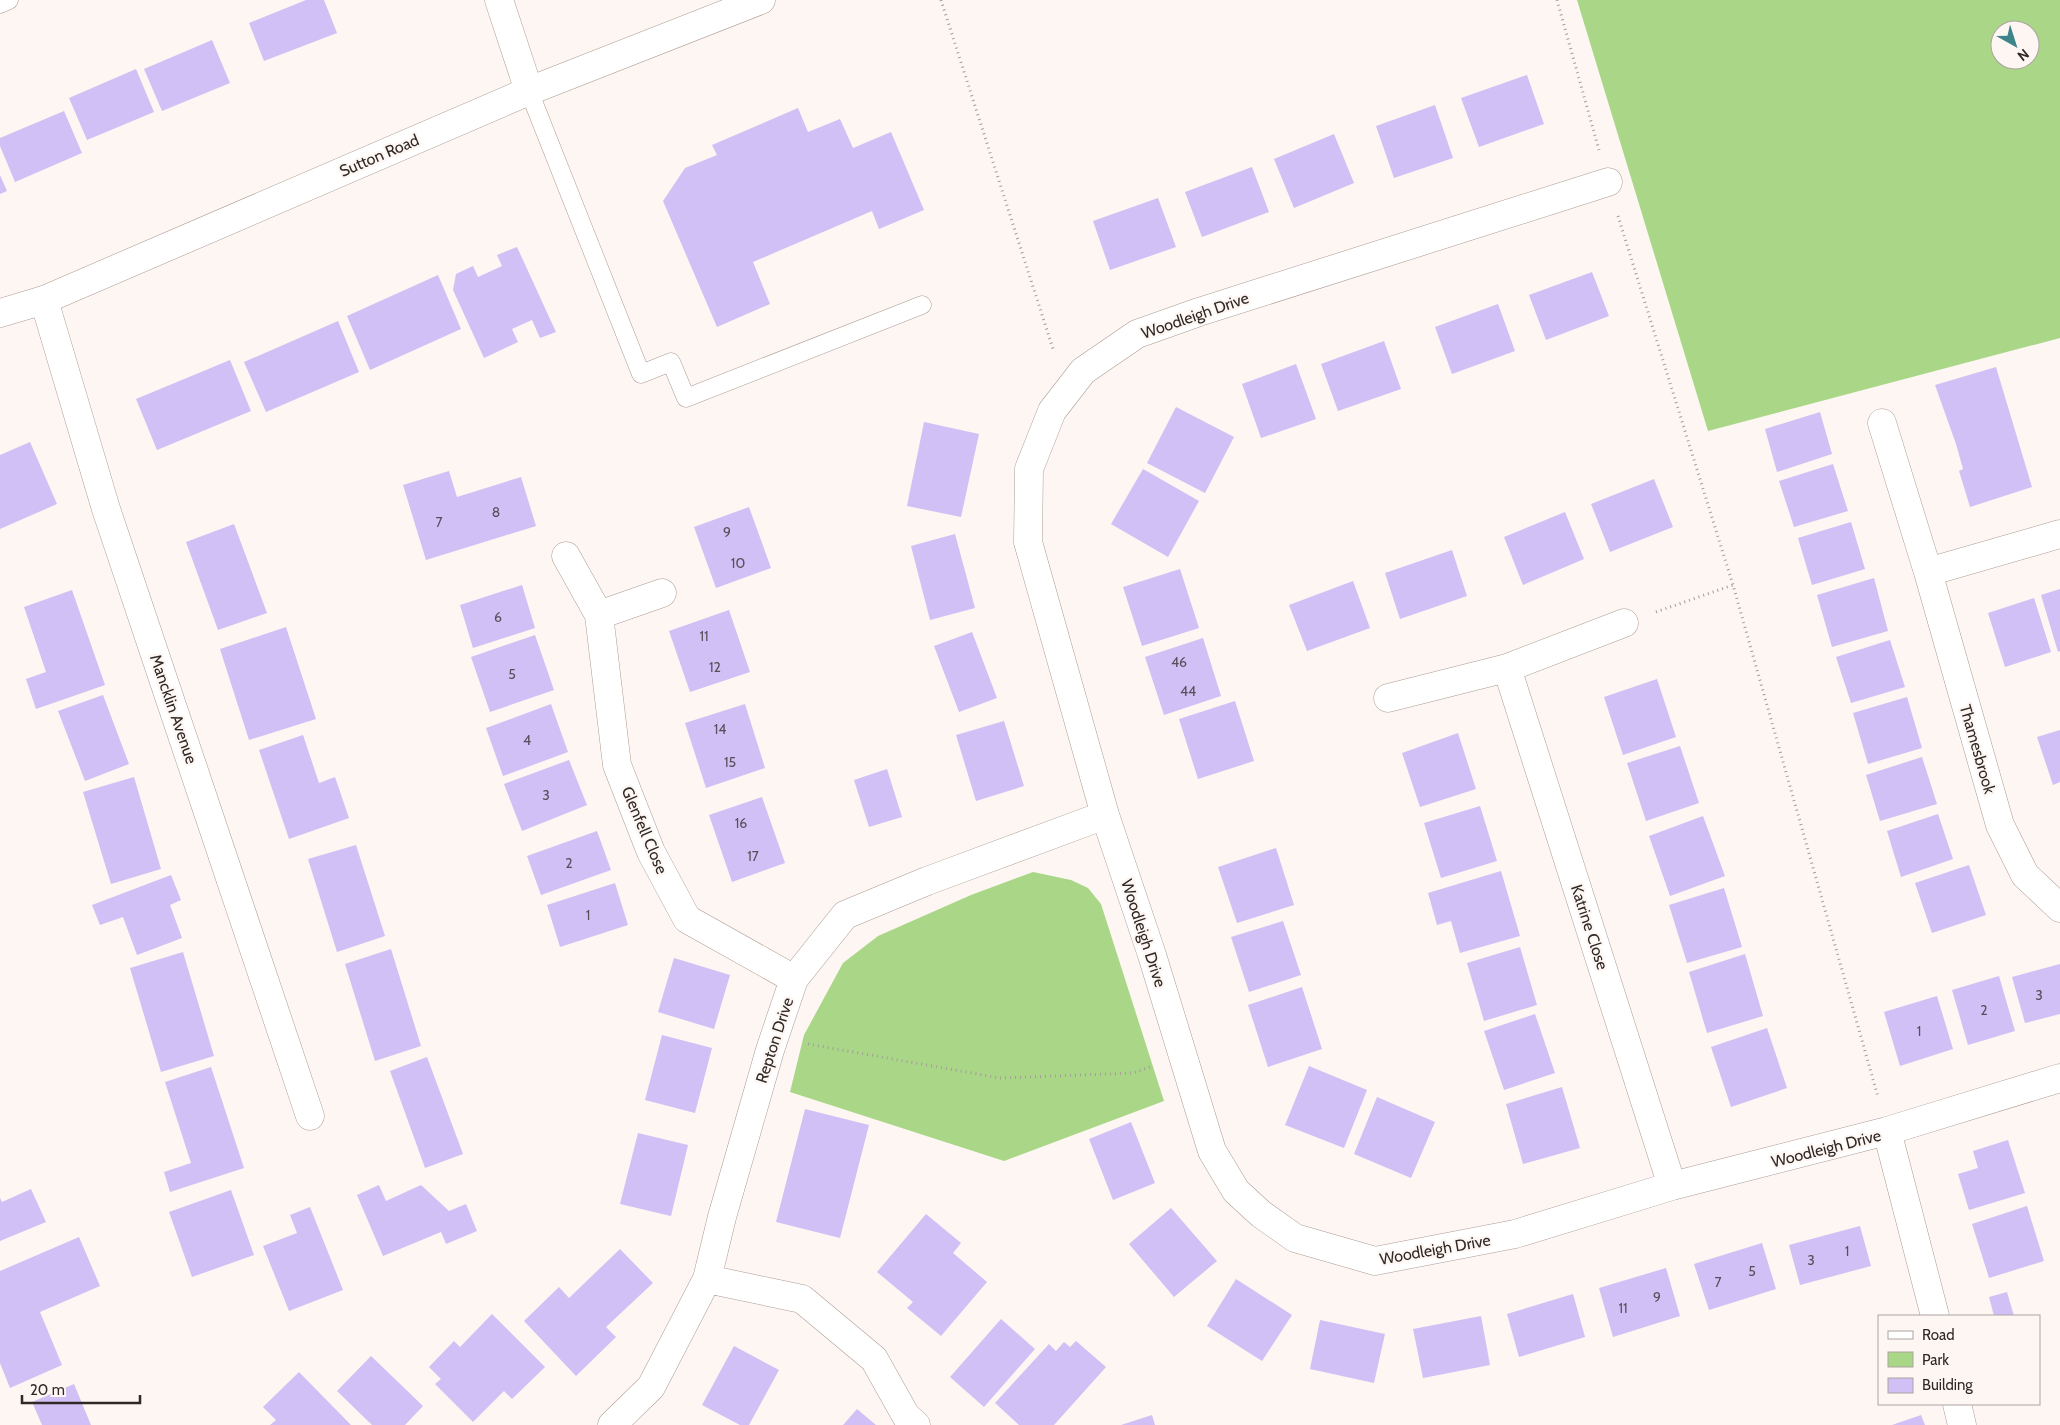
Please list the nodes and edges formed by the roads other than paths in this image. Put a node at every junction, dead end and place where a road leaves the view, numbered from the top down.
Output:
1 (8, 0) edge
2 (499, 0) edge
3 (760, 0) edge
4 (0, 4) edge
5 (529, 91) junction
6 (1608, 182) road end
7 (44, 300) junction
8 (922, 305) dead end
9 (0, 313) edge
10 (1882, 422) dead end
11 (2060, 534) edge
12 (566, 556) dead end
13 (1928, 572) junction
14 (662, 592) dead end
15 (599, 615) junction
16 (1624, 623) road end
17 (1507, 668) junction
18 (1388, 698) dead end
19 (1105, 815) junction
20 (2060, 908) edge
21 (794, 979) junction
22 (2060, 1078) edge
23 (310, 1116) dead end
24 (1888, 1131) junction
25 (1672, 1186) junction
26 (707, 1279) junction
27 (1935, 1315) edge
28 (1957, 1405) edge
29 (612, 1425) edge
30 (916, 1425) edge
31 (1962, 1425) edge

1 - 4 lane
2 - 5 street
3 - 5 street, Sutton Road
5 - 7 street, Sutton Road
5 - 8 lane
6 - 19 street, Woodleigh Drive
7 - 9 street, Sutton Road
7 - 23 street, Mancklin Avenue
10 - 13 street, Thamesbrook
11 - 13 street
12 - 15 street, Glenfell Close
13 - 20 street, Thamesbrook
14 - 15 street
15 - 21 street, Glenfell Close
16 - 17 street
17 - 18 street
17 - 25 street, Katrine Close
19 - 21 street, Repton Drive
19 - 25 street, Woodleigh Drive
21 - 26 street, Repton Drive
22 - 24 street
24 - 25 street, Woodleigh Drive
24 - 27 street, Woodleigh Drive
26 - 29 street, Repton Drive
26 - 30 street
28 - 31 street

